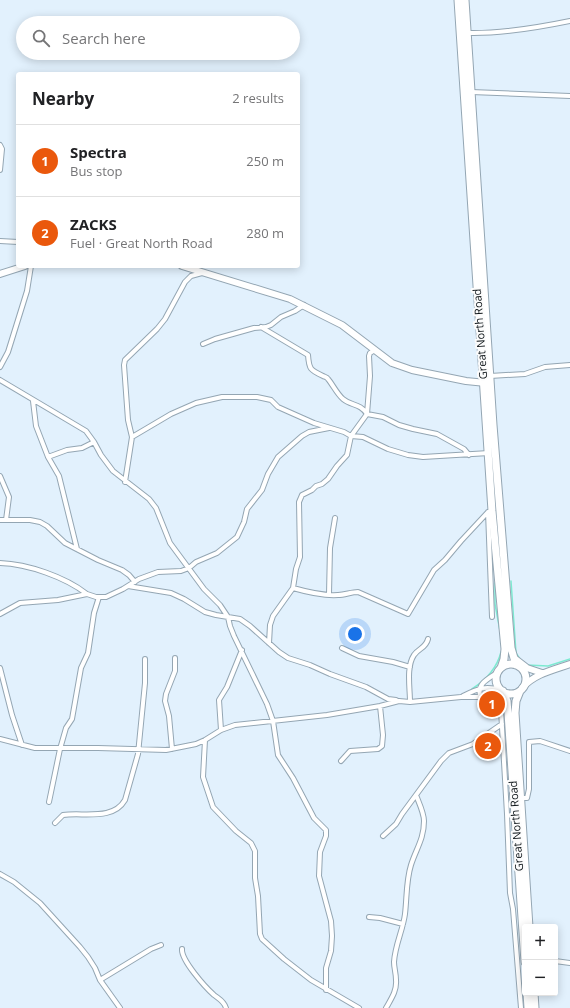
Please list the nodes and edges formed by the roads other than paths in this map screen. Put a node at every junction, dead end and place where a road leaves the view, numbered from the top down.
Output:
1 (458, 0) edge
2 (465, 0) edge
3 (570, 22) edge
4 (466, 33) junction
5 (470, 92) junction
6 (570, 96) edge
7 (0, 145) edge
8 (0, 170) edge
9 (0, 241) edge
10 (16, 242) edge
11 (20, 268) edge
12 (31, 268) edge
13 (188, 268) edge
14 (202, 273) junction
15 (0, 274) edge
16 (304, 305) junction
17 (261, 327) junction
18 (204, 344) dead end
19 (375, 350) junction
20 (570, 365) edge
21 (0, 367) edge
22 (0, 380) edge
23 (488, 381) junction
24 (33, 401) junction
25 (367, 414) junction
26 (329, 428) junction
27 (351, 436) junction
28 (132, 437) junction
29 (94, 442) junction
30 (492, 453) junction
31 (469, 454) junction
32 (48, 457) junction
33 (0, 476) edge
34 (125, 482) junction
35 (493, 511) junction
36 (335, 518) dead end
37 (0, 520) edge
38 (6, 520) junction
39 (77, 549) junction
40 (0, 563) edge
41 (188, 568) junction
42 (134, 582) junction
43 (127, 586) junction
44 (293, 588) junction
45 (87, 594) junction
46 (329, 594) junction
47 (99, 597) junction
48 (0, 614) edge
49 (228, 617) junction
50 (492, 617) dead end
51 (428, 639) dead end
52 (269, 644) junction
53 (342, 648) dead end
54 (242, 650) junction
55 (513, 657) junction
56 (176, 658) dead end
57 (145, 659) dead end
58 (570, 664) edge
59 (517, 665) junction
60 (410, 667) junction
61 (0, 668) edge
62 (527, 668) junction
63 (500, 670) junction
64 (544, 673) junction
65 (480, 688) junction
66 (521, 689) junction
67 (503, 691) junction
68 (461, 696) junction
69 (484, 697) junction
70 (399, 701) junction
71 (410, 702) junction
72 (380, 706) junction
73 (273, 721) junction
74 (502, 724) junction
75 (221, 730) junction
76 (0, 739) edge
77 (205, 740) junction
78 (22, 745) junction
79 (60, 749) junction
80 (172, 749) junction
81 (138, 750) junction
82 (570, 751) edge
83 (341, 761) dead end
84 (416, 795) junction
85 (520, 798) junction
86 (49, 802) dead end
87 (55, 823) dead end
88 (383, 836) dead end
89 (0, 874) edge
90 (369, 918) dead end
91 (403, 924) junction
92 (529, 924) edge
93 (161, 945) dead end
94 (182, 949) dead end
95 (525, 960) edge
96 (558, 961) edge
97 (570, 963) edge
98 (100, 980) junction
99 (326, 990) junction
100 (527, 996) edge
101 (534, 996) edge
102 (120, 1008) edge
103 (226, 1008) edge
104 (360, 1008) edge
105 (386, 1008) edge
106 (521, 1008) edge
107 (528, 1008) edge
108 (534, 1008) edge

1 - 23 main road, Great North Road
2 - 4 main road, Great North Road
3 - 4 street
4 - 5 main road, Great North Road
5 - 6 street
5 - 23 main road, Great North Road
7 - 8 street
9 - 10 street
11 - 15 street
12 - 21 street
13 - 14 street
14 - 16 street
14 - 28 street
16 - 17 street
16 - 19 street
17 - 18 street
17 - 25 street
19 - 23 street
19 - 25 street
20 - 23 street
22 - 24 street
23 - 30 main road, Great North Road
24 - 29 street
24 - 32 street
25 - 27 street
25 - 31 street
26 - 27 street
26 - 28 street
26 - 41 street
27 - 31 street
27 - 44 street
28 - 34 street
29 - 32 street
29 - 34 street
30 - 31 street
30 - 35 main road, Great North Road
32 - 39 street
33 - 38 street
34 - 41 street
35 - 46 street
35 - 50 street
35 - 55 main road, Great North Road
35 - 63 main road, Great North Road
36 - 46 street
37 - 38 street
38 - 39 street
39 - 42 street
40 - 45 street
41 - 42 street
41 - 49 street
42 - 43 street
43 - 47 street
43 - 49 street
44 - 46 street
44 - 52 street
45 - 47 street
45 - 48 street
47 - 79 street
49 - 52 street
49 - 54 street
51 - 60 street
52 - 70 street
53 - 60 street
54 - 73 street
54 - 75 street
55 - 59 main road, Great North Road
55 - 62 street
56 - 80 street
57 - 81 street
58 - 64 street
59 - 62 street
59 - 63 main road
59 - 66 main road
60 - 71 street
61 - 78 street
62 - 64 street
63 - 65 street
63 - 67 main road
64 - 66 street
65 - 67 street
65 - 68 street
65 - 69 street
66 - 67 main road
66 - 85 main road, Great North Road
67 - 95 main road, Great North Road
68 - 69 street
68 - 71 street
69 - 74 street
70 - 71 street
70 - 72 street
72 - 73 street
72 - 83 street
73 - 75 street
73 - 99 street
74 - 84 street
74 - 106 street
75 - 77 street
76 - 78 street
77 - 80 street
77 - 99 street
78 - 79 street
79 - 81 street
79 - 86 street
80 - 81 street
81 - 87 street
82 - 85 street
84 - 88 street
84 - 91 street
85 - 92 main road, Great North Road
89 - 98 street
90 - 91 street
91 - 105 street
93 - 98 street
94 - 103 street
96 - 97 street
98 - 102 street
99 - 104 street
100 - 107 main road
101 - 108 main road

